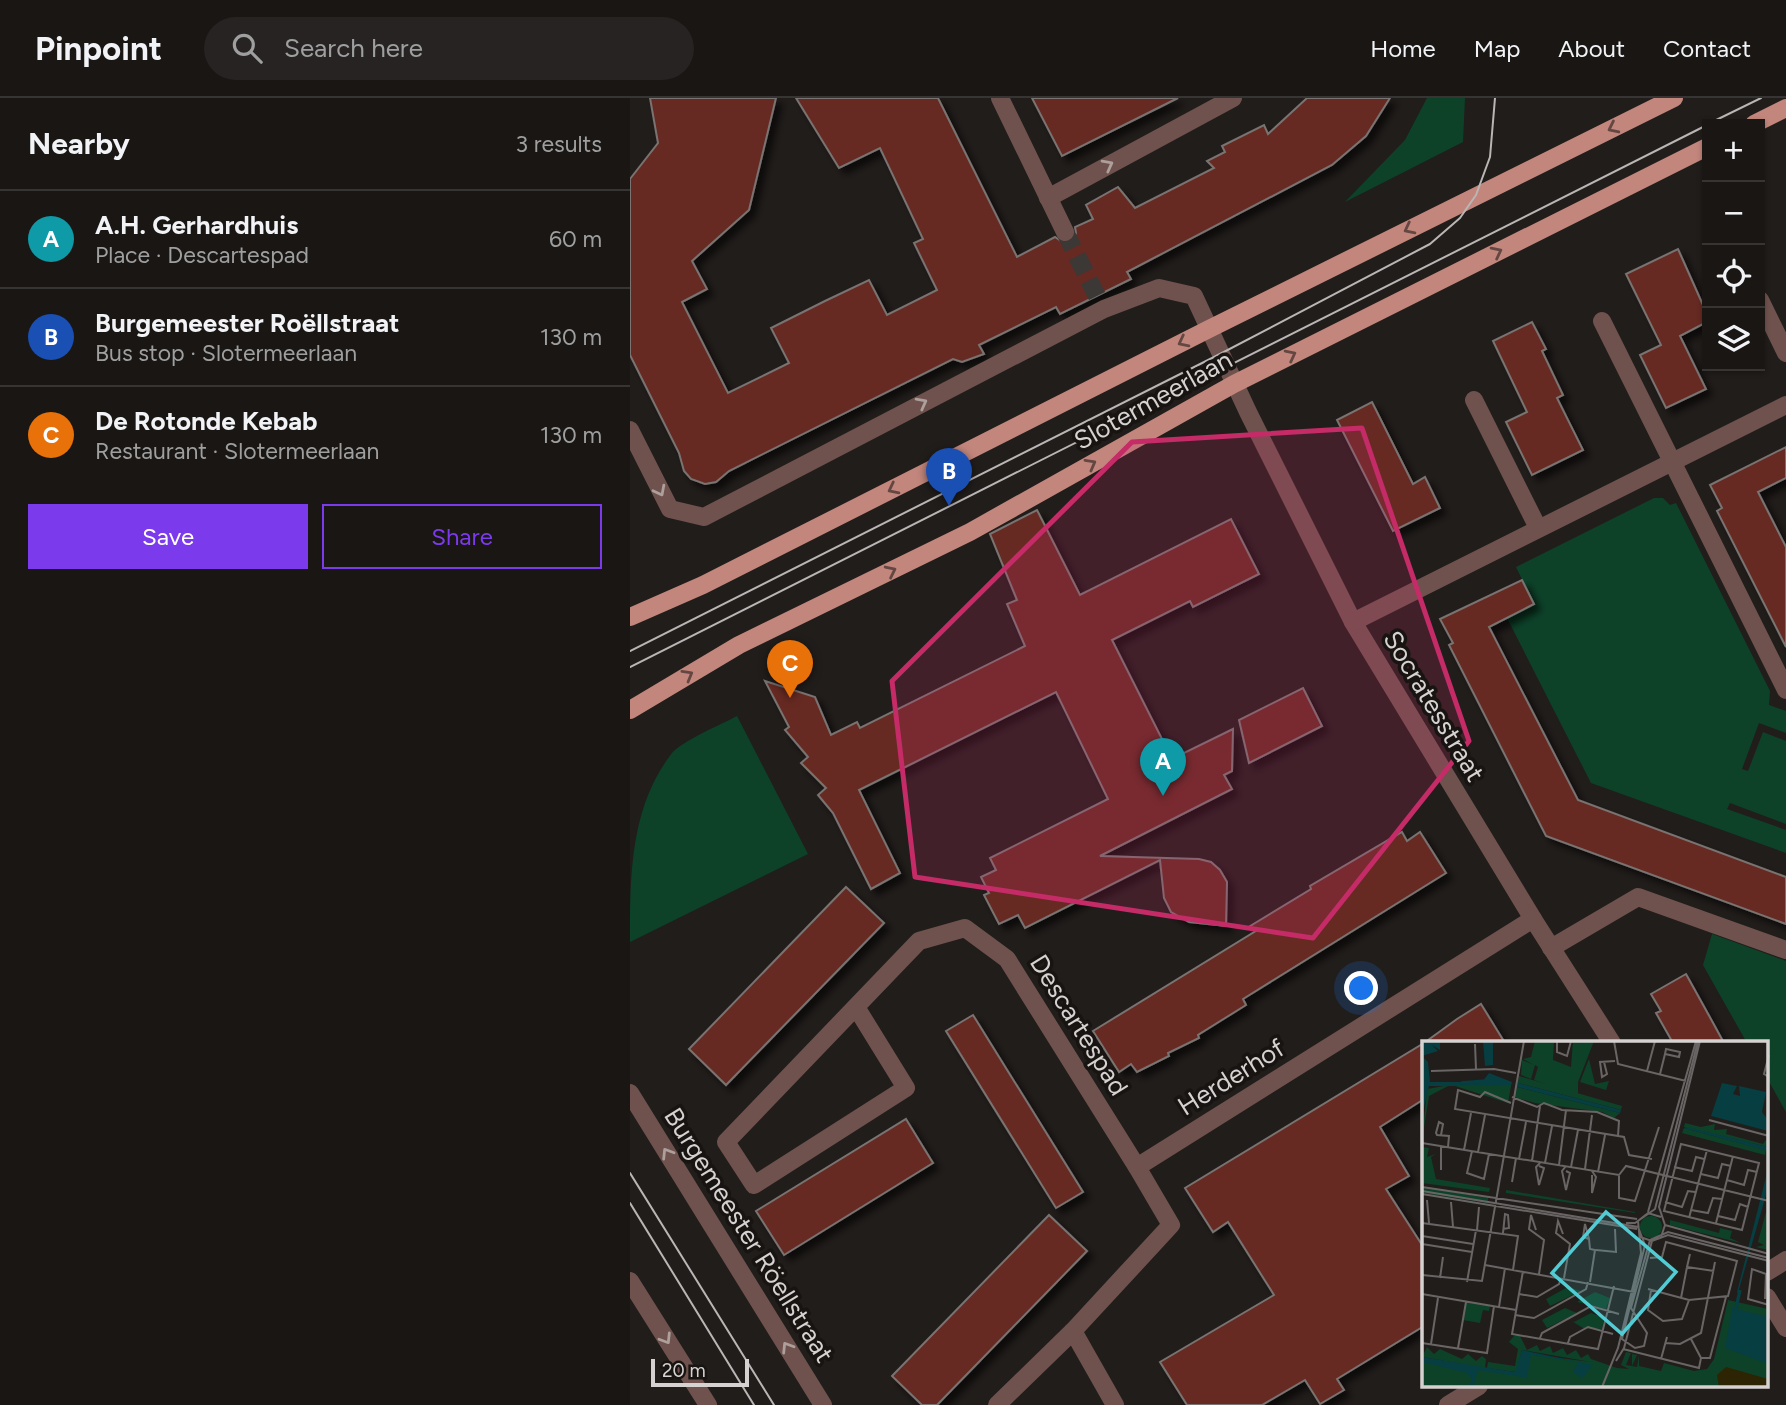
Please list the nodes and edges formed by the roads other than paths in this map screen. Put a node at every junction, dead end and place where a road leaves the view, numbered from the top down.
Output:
1 (1000, 98) edge
2 (1233, 98) edge
3 (1674, 98) edge
4 (1786, 108) edge
5 (1764, 119) edge
6 (1702, 150) edge
7 (1048, 198) junction
8 (1065, 232) tunnel mouth
9 (1764, 308) edge
10 (1602, 321) dead end
11 (1209, 329) junction
12 (1786, 353) edge
13 (1234, 384) junction
14 (1474, 400) dead end
15 (1786, 405) edge
16 (630, 430) edge
17 (1670, 461) junction
18 (1538, 528) junction
19 (630, 617) edge
20 (1353, 622) junction
21 (1786, 690) edge
22 (630, 710) edge
23 (1533, 919) junction
24 (1551, 948) junction
25 (1786, 950) edge
26 (856, 1007) junction
27 (1611, 1041) edge
28 (630, 1093) edge
29 (1137, 1167) junction
30 (1786, 1261) edge
31 (1768, 1271) edge
32 (630, 1281) edge
33 (1768, 1299) edge
34 (1786, 1328) edge
35 (1073, 1332) junction
36 (1476, 1388) edge
37 (708, 1405) edge
38 (823, 1405) edge
39 (997, 1405) edge
40 (1115, 1405) edge
41 (1448, 1405) edge

1 - 7 street
7 -> 2 street
3 -> 11 main road, Slotermeerlaan
4 - 5 main road
13 -> 6 main road, Slotermeerlaan
7 - 8 street
9 - 12 street
10 - 17 street
11 - 13 street, Socratesstraat
16 -> 11 street, Slotermeerlaan
11 -> 19 main road, Slotermeerlaan
13 - 20 street, Socratesstraat
22 -> 13 main road, Slotermeerlaan
14 - 18 street
15 - 17 street
17 - 18 street
17 - 21 street
18 - 20 street
20 - 23 street, Socratesstraat
23 - 24 street, Socratesstraat
23 - 29 street, Herderhof
24 - 25 street
24 - 27 street, Socratesstraat
26 - 26 street
26 - 29 street, Descartespad
38 -> 28 street, Burgemeester Röellstraat
29 - 35 street
30 - 31 street
32 -> 37 street
33 - 34 street
35 - 39 street
35 - 40 street
36 - 41 street

